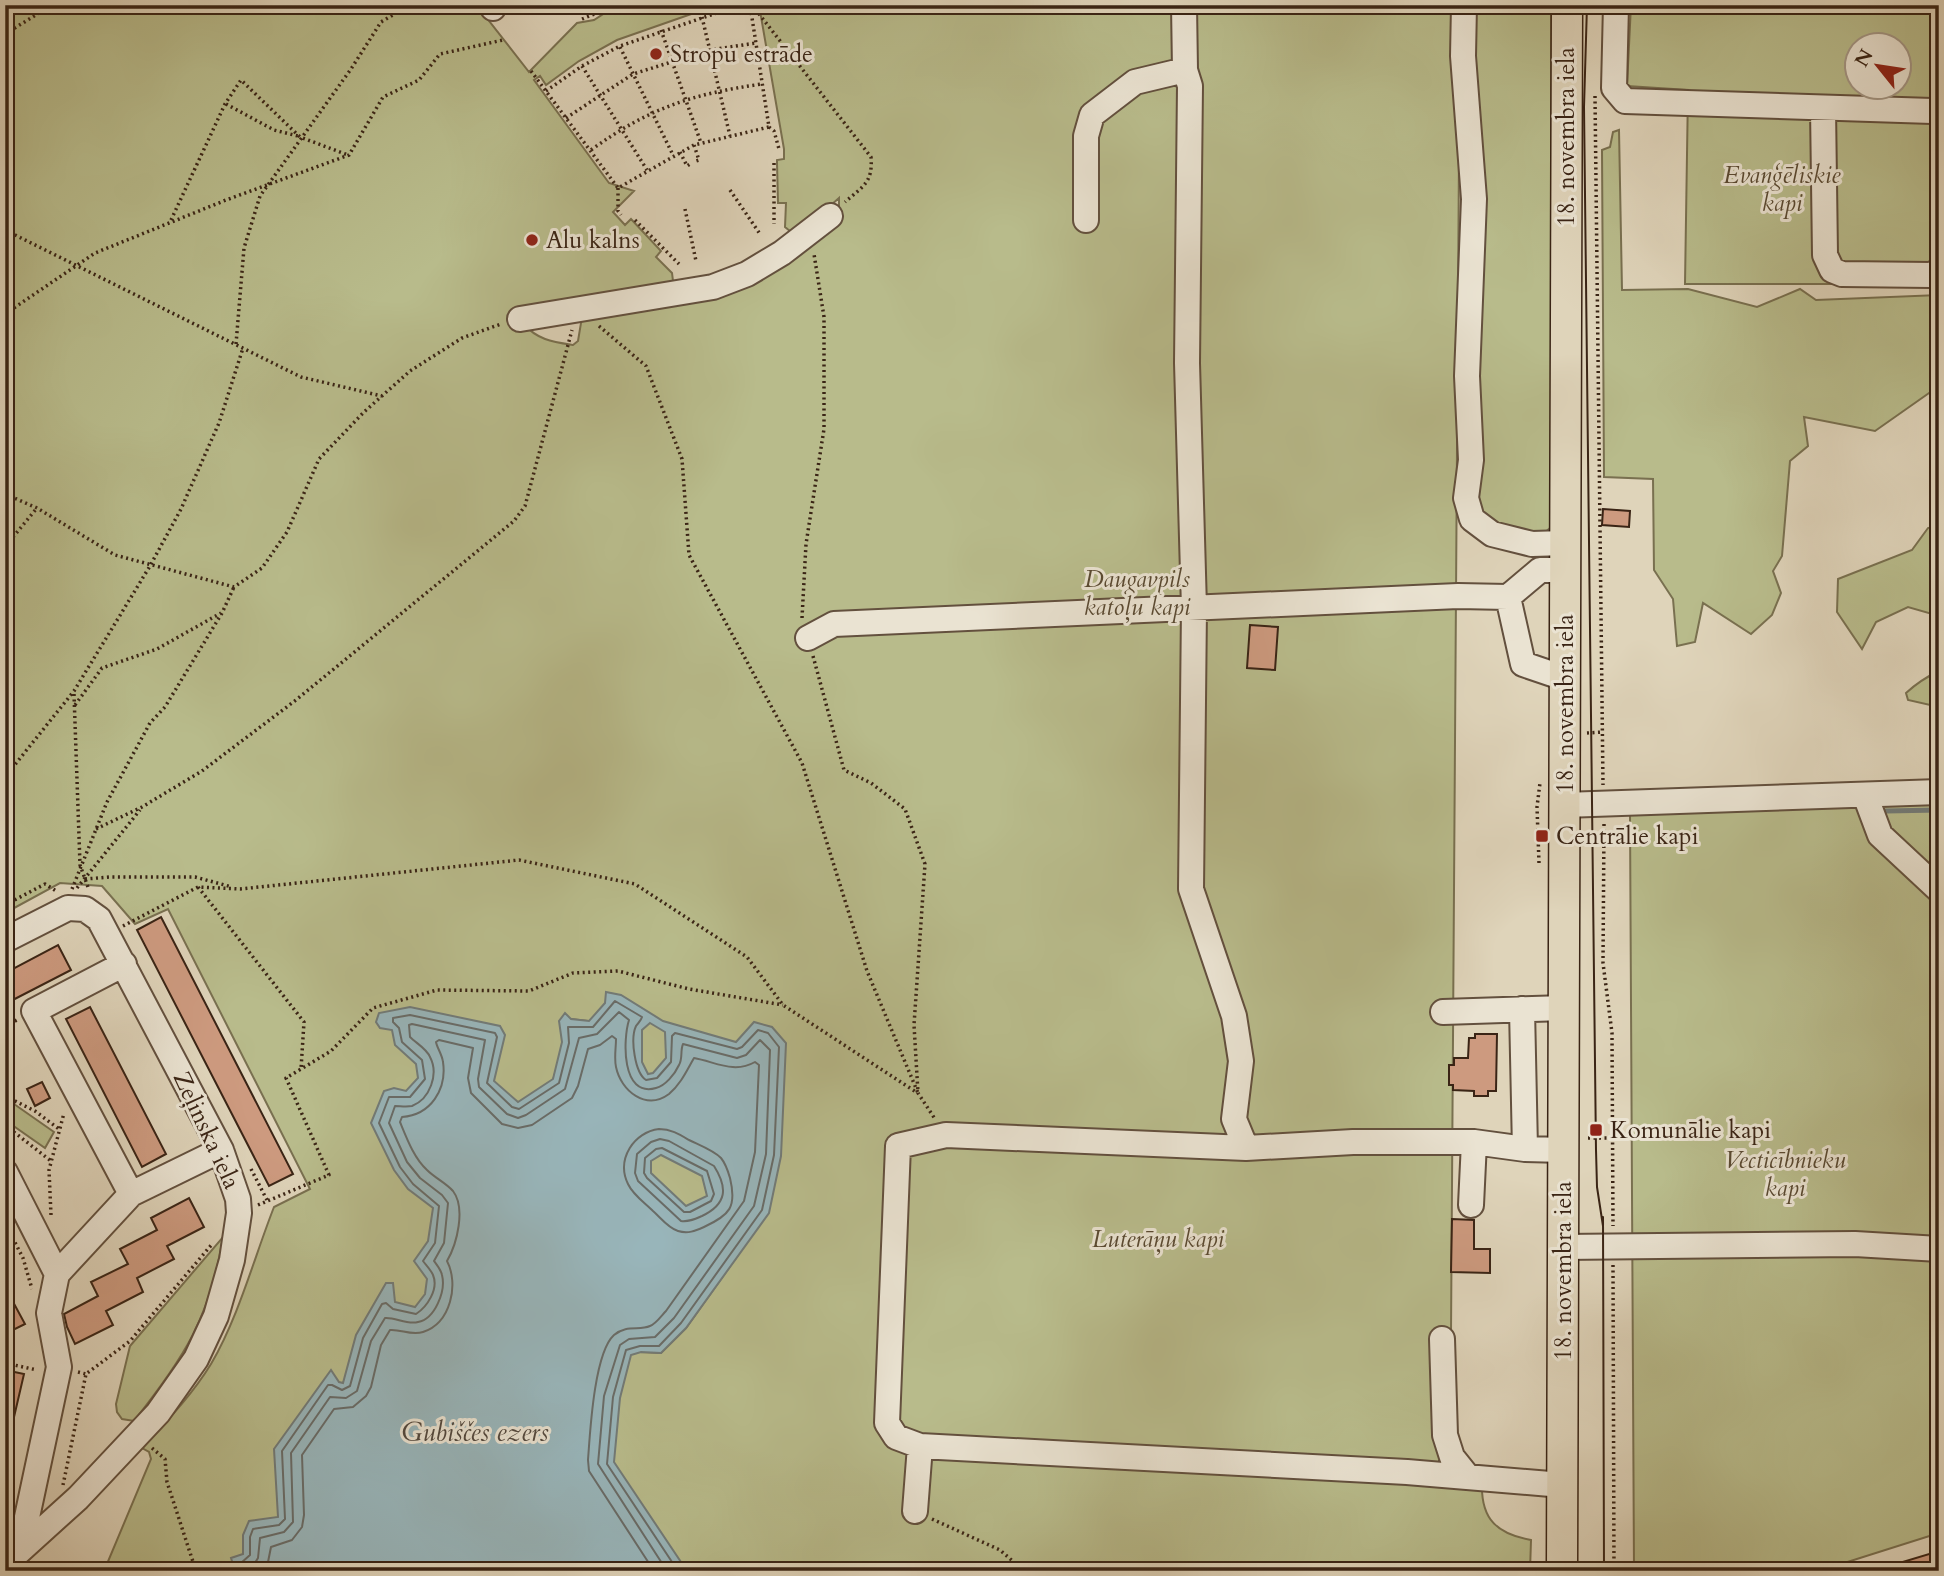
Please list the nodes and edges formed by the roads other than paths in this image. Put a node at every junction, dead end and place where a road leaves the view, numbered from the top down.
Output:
1 (1184, 5) edge
2 (1464, 5) edge
3 (1567, 5) edge
4 (1616, 5) edge
5 (1185, 70) junction
6 (1823, 108) junction
7 (1939, 114) edge
8 (830, 216) road end
9 (1086, 220) dead end
10 (1939, 271) edge
11 (520, 320) road end
12 (1565, 556) junction
13 (1508, 597) junction
14 (1194, 608) junction
15 (808, 638) road end
16 (1564, 678) junction
17 (1939, 792) edge
18 (1866, 794) junction
19 (1564, 805) junction
20 (1939, 890) edge
21 (5, 940) edge
22 (124, 964) junction
23 (1565, 1008) junction
24 (1522, 1009) junction
25 (1444, 1012) dead end
26 (1474, 1142) junction
27 (1576, 1144) junction
28 (1246, 1148) junction
29 (1525, 1149) junction
30 (221, 1150) junction
31 (5, 1172) edge
32 (131, 1194) junction
33 (1471, 1205) dead end
34 (1563, 1247) junction
35 (1939, 1249) edge
36 (57, 1274) junction
37 (1442, 1339) dead end
38 (920, 1446) junction
39 (1468, 1477) junction
40 (1562, 1485) junction
41 (915, 1511) road end
42 (13, 1557) edge
43 (1562, 1571) edge

1 - 5 street
2 - 12 street
3 - 12 main road, 18. novembra iela
4 - 6 street
5 - 9 street
5 - 14 street
6 - 7 street
6 - 10 street
8 - 11 street
12 - 13 street
12 - 16 main road, 18. novembra iela
13 - 14 street
13 - 16 street
14 - 15 street
14 - 28 street
16 - 19 main road, 18. novembra iela
17 - 18 street
18 - 19 street
18 - 20 street
19 - 23 main road, 18. novembra iela
21 - 22 street, Zeļinska iela
22 - 30 street, Zeļinska iela
22 - 32 street
23 - 24 street
23 - 27 main road, 18. novembra iela
24 - 25 street
24 - 29 street
26 - 28 street
26 - 29 street
26 - 33 street
27 - 29 street
27 - 34 main road, 18. novembra iela
28 - 38 street
30 - 32 street
30 - 42 street, Zeļinska iela
31 - 36 street
32 - 36 street
34 - 35 street
34 - 40 main road, 18. novembra iela
36 - 42 street
37 - 39 street
38 - 39 street
38 - 41 street
39 - 40 street
40 - 43 main road, 18. novembra iela

